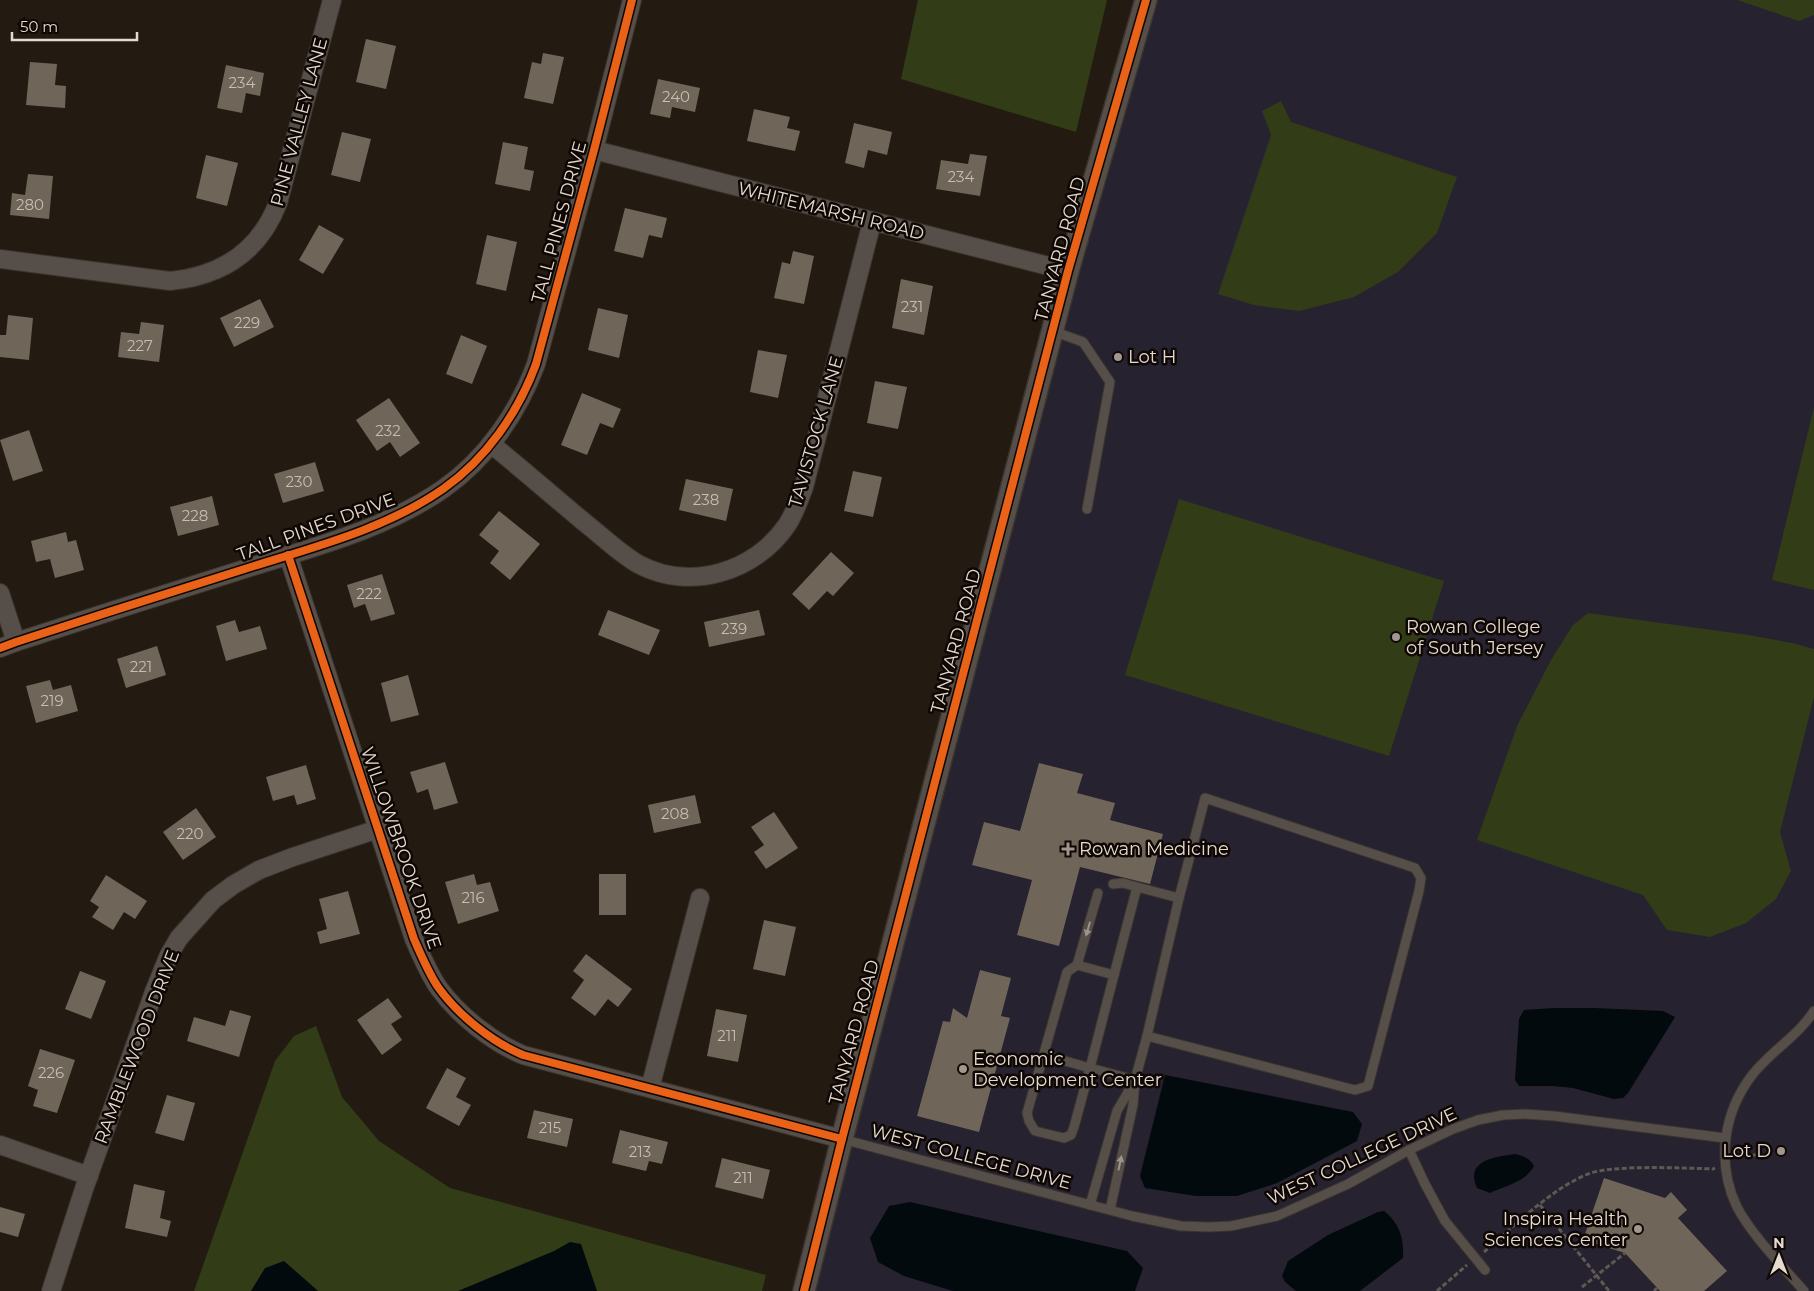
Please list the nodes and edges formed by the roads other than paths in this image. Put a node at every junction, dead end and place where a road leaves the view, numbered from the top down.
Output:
1 (332, 0) edge
2 (632, 0) edge
3 (1146, 0) edge
4 (594, 150) junction
5 (872, 222) junction
6 (0, 259) edge
7 (1068, 271) junction
8 (1052, 330) junction
9 (491, 444) junction
10 (1087, 509) dead end
11 (288, 555) junction
12 (0, 593) edge
13 (8, 645) edge
14 (378, 829) junction
15 (1113, 884) dead end
16 (1137, 887) junction
17 (1098, 893) dead end
18 (700, 898) dead end
19 (1179, 898) junction
20 (1077, 965) junction
21 (1114, 976) junction
22 (1814, 1010) edge
23 (1147, 1036) junction
24 (1044, 1055) junction
25 (1090, 1068) junction
26 (1135, 1080) junction
27 (650, 1088) junction
28 (1725, 1138) junction
29 (842, 1139) junction
30 (0, 1145) edge
31 (1409, 1150) junction
32 (89, 1176) junction
33 (1090, 1205) junction
34 (1110, 1210) junction
35 (1485, 1270) dead end
36 (51, 1291) edge
37 (804, 1291) edge
38 (1804, 1291) edge

1 - 6 street, PINE VALLEY LANE
2 - 4 street, TALL PINES DRIVE
3 - 7 street, TANYARD ROAD
4 - 5 street, WHITEMARSH ROAD
4 - 9 street, TALL PINES DRIVE
5 - 7 street, WHITEMARSH ROAD
5 - 9 street, TAVISTOCK LANE
7 - 8 street, TANYARD ROAD
8 - 10 lane
8 - 29 street, TANYARD ROAD
9 - 11 street, TALL PINES DRIVE
11 - 13 street, TALL PINES DRIVE
11 - 14 street, WILLOWBROOK DRIVE
12 - 13 street, TALL PINES DRIVE
14 - 27 street, WILLOWBROOK DRIVE
14 - 32 street, RAMBLEWOOD DRIVE
15 - 16 lane
16 - 19 lane
16 - 21 lane
17 -> 20 lane
18 - 27 street
19 - 23 lane
19 - 23 lane
20 - 21 lane
20 - 24 lane
21 - 25 lane
22 - 28 lane
23 - 26 lane
24 - 25 lane
24 - 25 lane
25 - 26 lane
26 - 33 lane
34 -> 26 lane
27 - 29 street, WILLOWBROOK DRIVE
28 - 31 lane, WEST COLLEGE DRIVE
28 - 38 lane
29 - 33 lane, WEST COLLEGE DRIVE
29 - 37 street, TANYARD ROAD
30 - 32 street
31 - 34 lane, WEST COLLEGE DRIVE
31 - 35 lane
32 - 36 street, RAMBLEWOOD DRIVE
33 - 34 lane, WEST COLLEGE DRIVE

